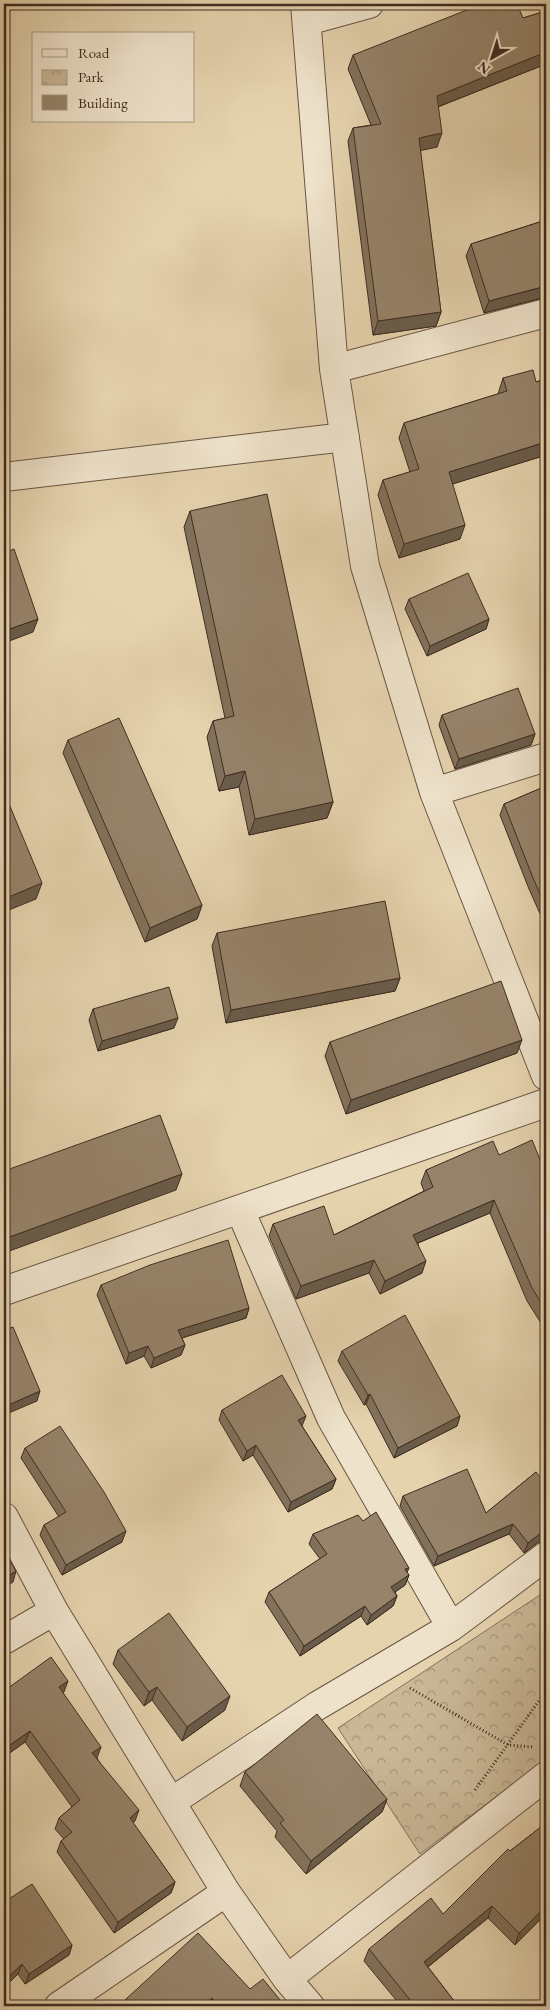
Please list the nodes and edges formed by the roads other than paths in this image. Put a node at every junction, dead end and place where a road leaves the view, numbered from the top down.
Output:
1 (369, 4) edge
2 (306, 12) edge
3 (546, 313) edge
4 (334, 369) junction
5 (345, 437) junction
6 (4, 478) edge
7 (546, 757) edge
8 (434, 792) junction
9 (546, 1076) edge
10 (546, 1103) edge
11 (240, 1210) junction
12 (4, 1291) edge
13 (4, 1517) edge
14 (546, 1556) edge
15 (54, 1611) junction
16 (451, 1627) junction
17 (4, 1640) edge
18 (546, 1776) edge
19 (171, 1802) junction
20 (226, 1892) junction
21 (287, 1979) junction
22 (59, 2006) edge
23 (310, 2006) edge

1 - 2 street
2 - 4 street
3 - 4 street
4 - 5 street
5 - 6 street
5 - 8 street
7 - 8 street
8 - 9 street
10 - 11 street
11 - 12 street
11 - 16 street
13 - 15 street
14 - 16 street
15 - 17 street
15 - 19 street
16 - 19 street
18 - 21 street
19 - 20 street
20 - 21 street
20 - 22 street
21 - 23 street

